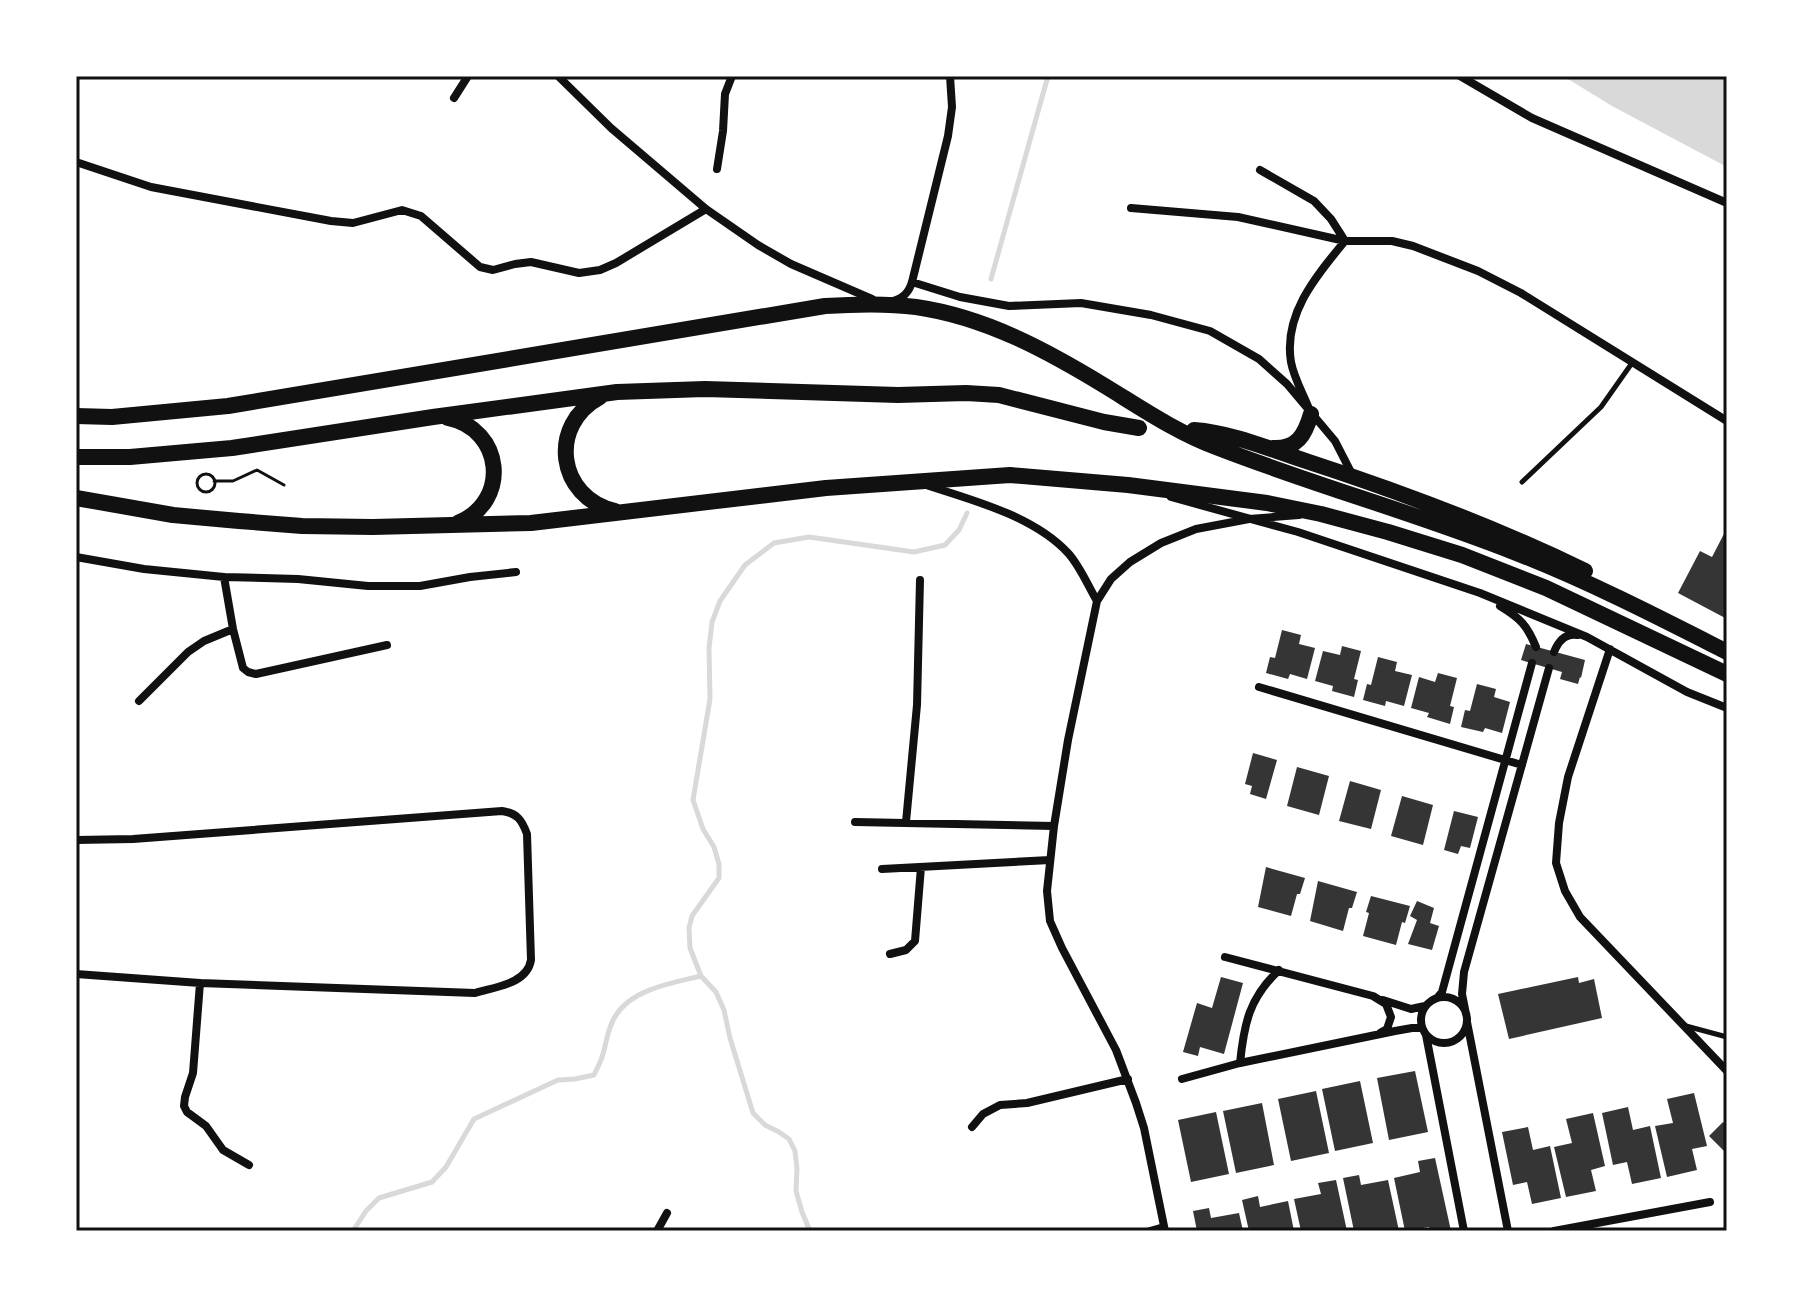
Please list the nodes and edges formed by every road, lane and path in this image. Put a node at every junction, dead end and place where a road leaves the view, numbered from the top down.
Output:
1 (468, 76) edge
2 (558, 76) edge
3 (732, 76) edge
4 (950, 76) edge
5 (1460, 76) edge
6 (454, 98) dead end
7 (76, 162) edge
8 (717, 169) dead end
9 (1260, 170) dead end
10 (1727, 203) edge
11 (1131, 208) dead end
12 (706, 209) junction
13 (1345, 241) junction
14 (912, 282) junction
15 (1633, 362) junction
16 (617, 392) junction
17 (1311, 414) junction
18 (76, 416) edge
19 (433, 417) junction
20 (1727, 421) edge
21 (1139, 428) dead end
22 (1194, 430) dead end
23 (1266, 448) junction
24 (76, 457) edge
25 (1353, 476) junction
26 (214, 481) junction
27 (918, 482) junction
28 (1522, 482) dead end
29 (284, 485) dead end
30 (1128, 485) junction
31 (76, 498) edge
32 (630, 512) junction
33 (1321, 514) junction
34 (1249, 519) junction
35 (445, 526) junction
36 (76, 557) edge
37 (516, 572) dead end
38 (224, 577) junction
39 (920, 580) dead end
40 (1480, 593) junction
41 (1097, 601) junction
42 (233, 629) junction
43 (1686, 631) junction
44 (1587, 637) junction
45 (387, 645) dead end
46 (1536, 647) dead end
47 (1610, 649) junction
48 (1554, 652) dead end
49 (1727, 652) edge
50 (1532, 663) dead end
51 (1549, 668) dead end
52 (1727, 674) edge
53 (1259, 687) dead end
54 (139, 701) dead end
55 (1727, 708) edge
56 (1506, 761) junction
57 (1522, 765) junction
58 (855, 822) dead end
59 (906, 822) junction
60 (1054, 826) junction
61 (76, 840) edge
62 (1050, 860) junction
63 (921, 867) junction
64 (882, 869) dead end
65 (890, 954) dead end
66 (1225, 957) dead end
67 (1279, 970) junction
68 (76, 974) edge
69 (200, 983) junction
70 (1373, 996) junction
71 (1437, 998) junction
72 (1425, 1006) junction
73 (1466, 1018) junction
74 (1686, 1026) junction
75 (1424, 1032) junction
76 (1376, 1035) junction
77 (1727, 1037) edge
78 (1240, 1063) junction
79 (1727, 1071) edge
80 (1128, 1079) junction
81 (1182, 1079) dead end
82 (972, 1127) dead end
83 (249, 1165) dead end
84 (1710, 1202) dead end
85 (667, 1213) dead end
86 (1165, 1229) edge
87 (657, 1231) edge
88 (1150, 1231) edge
89 (1464, 1231) edge
90 (1508, 1231) edge
91 (1554, 1231) edge

1 - 6 street
2 - 12 street
3 - 8 street
4 - 14 street
5 - 10 street
7 - 12 street
9 - 13 street
11 - 13 street
12 - 14 street
13 - 15 street
13 - 17 street
14 - 17 street
15 - 20 street
15 - 28 lane
16 - 19 main road
16 - 21 main road
16 - 32 main road
17 - 23 main road
17 - 25 street
18 - 43 main road
19 - 24 main road
19 - 35 main road
22 - 23 main road
23 - 25 main road
25 - 43 main road
26 - 26 path
26 - 29 path
27 - 30 main road
27 - 32 main road
27 - 41 street
30 - 33 main road
30 - 34 street
31 - 35 main road
32 - 35 main road
33 - 34 street
33 - 52 main road
34 - 40 street
34 - 41 street
36 - 38 street
37 - 38 street
38 - 42 street
39 - 59 street
40 - 44 street
40 - 46 street
41 - 60 street
42 - 45 street
42 - 54 street
43 - 49 main road
44 - 47 street
44 - 48 street
47 - 55 street
47 - 74 street
50 - 56 street
51 - 57 street
53 - 56 street
56 - 57 street
56 - 71 street
57 - 73 street
58 - 59 street
59 - 60 street
60 - 62 street
61 - 69 street
62 - 63 street
62 - 80 street
63 - 64 street
63 - 65 street
66 - 67 street
67 - 70 street
67 - 78 street
68 - 69 street
69 - 83 street
70 - 72 street
70 - 76 street
71 - 72 street
71 - 73 street
72 - 75 street
73 - 75 street
73 - 90 street
74 - 77 lane
74 - 79 street
75 - 76 street
75 - 89 street
76 - 78 street
78 - 81 street
80 - 82 street
80 - 86 street
84 - 91 street
85 - 87 street
86 - 88 street

